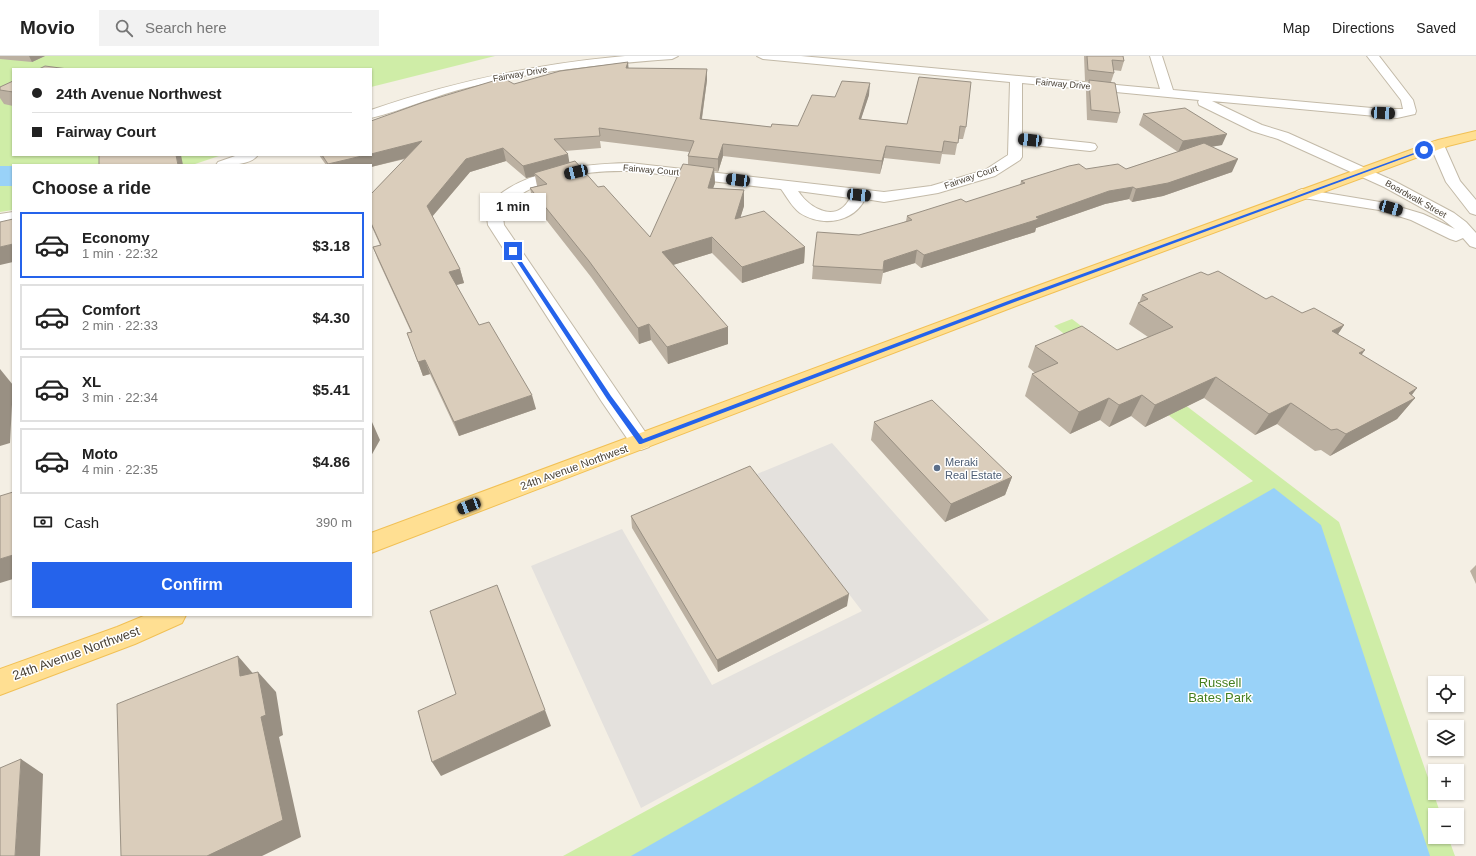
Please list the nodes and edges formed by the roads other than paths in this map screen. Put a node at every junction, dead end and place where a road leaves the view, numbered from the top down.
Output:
1 (672, 56) edge
2 (763, 56) edge
3 (1156, 56) edge
4 (1373, 56) edge
5 (932, 59) dead end
6 (930, 71) junction
7 (1016, 80) junction
8 (1168, 93) junction
9 (1190, 96) junction
10 (1238, 100) junction
11 (1317, 107) junction
12 (372, 114) edge
13 (1289, 127) junction
14 (1476, 135) edge
15 (1015, 139) junction
16 (1437, 145) junction
17 (1090, 147) dead end
18 (248, 156) edge
19 (226, 164) edge
20 (1364, 172) junction
21 (785, 185) junction
22 (1302, 194) junction
23 (859, 195) junction
24 (1476, 210) edge
25 (12, 217) edge
26 (0, 219) edge
27 (1476, 245) edge
28 (641, 442) junction
29 (372, 543) edge
30 (171, 616) edge
31 (0, 682) edge

1 - 12 street, Fairway Drive
2 - 6 street, Fairway Drive
3 - 8 street
4 - 11 street, Fairway Drive
5 - 6 street
6 - 7 street, Fairway Drive
7 - 8 street, Fairway Drive
7 - 15 street, Fairway Court
8 - 9 street, Fairway Drive
9 - 10 street, Fairway Drive
9 - 13 street
10 - 11 street, Fairway Drive
10 - 13 street
11 - 13 street
13 - 20 street, Boardwalk Street
14 - 16 main road, 24th Avenue Northwest
15 - 17 street
15 - 23 street, Fairway Court
16 - 20 main road, 24th Avenue Northwest
16 - 24 street
18 - 19 street
20 - 22 main road, 24th Avenue Northwest
20 - 27 street, Boardwalk Street
21 - 23 street, Fairway Court
21 - 23 street
21 - 28 street, Fairway Court
22 - 27 street
22 - 28 main road, 24th Avenue Northwest
25 - 26 street
28 - 29 main road, 24th Avenue Northwest
30 - 31 main road, 24th Avenue Northwest

